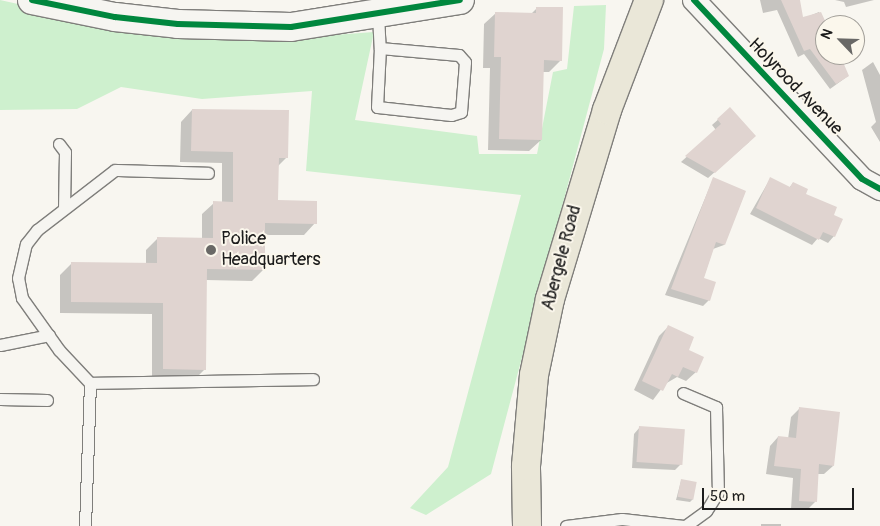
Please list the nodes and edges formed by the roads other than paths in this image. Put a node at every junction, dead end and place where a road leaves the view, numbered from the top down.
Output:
1 (32, 0) edge
2 (460, 0) edge
3 (649, 0) edge
4 (694, 0) edge
5 (378, 14) junction
6 (380, 49) junction
7 (60, 144) dead end
8 (208, 173) dead end
9 (880, 189) edge
10 (64, 208) junction
11 (49, 335) junction
12 (0, 345) edge
13 (313, 379) dead end
14 (90, 384) junction
15 (683, 393) dead end
16 (0, 399) edge
17 (47, 400) dead end
18 (85, 526) edge
19 (527, 526) edge
20 (566, 526) edge
21 (685, 526) edge

1 - 5 street
2 - 5 street
3 - 19 main road, Abergele Road
4 - 9 street, Holyrood Avenue
5 - 6 lane
6 - 6 lane
7 - 10 lane
8 - 10 lane
10 - 11 lane
11 - 12 lane
11 - 14 lane
13 - 14 lane
14 - 18 lane
15 - 21 lane
16 - 17 lane
20 - 21 lane

